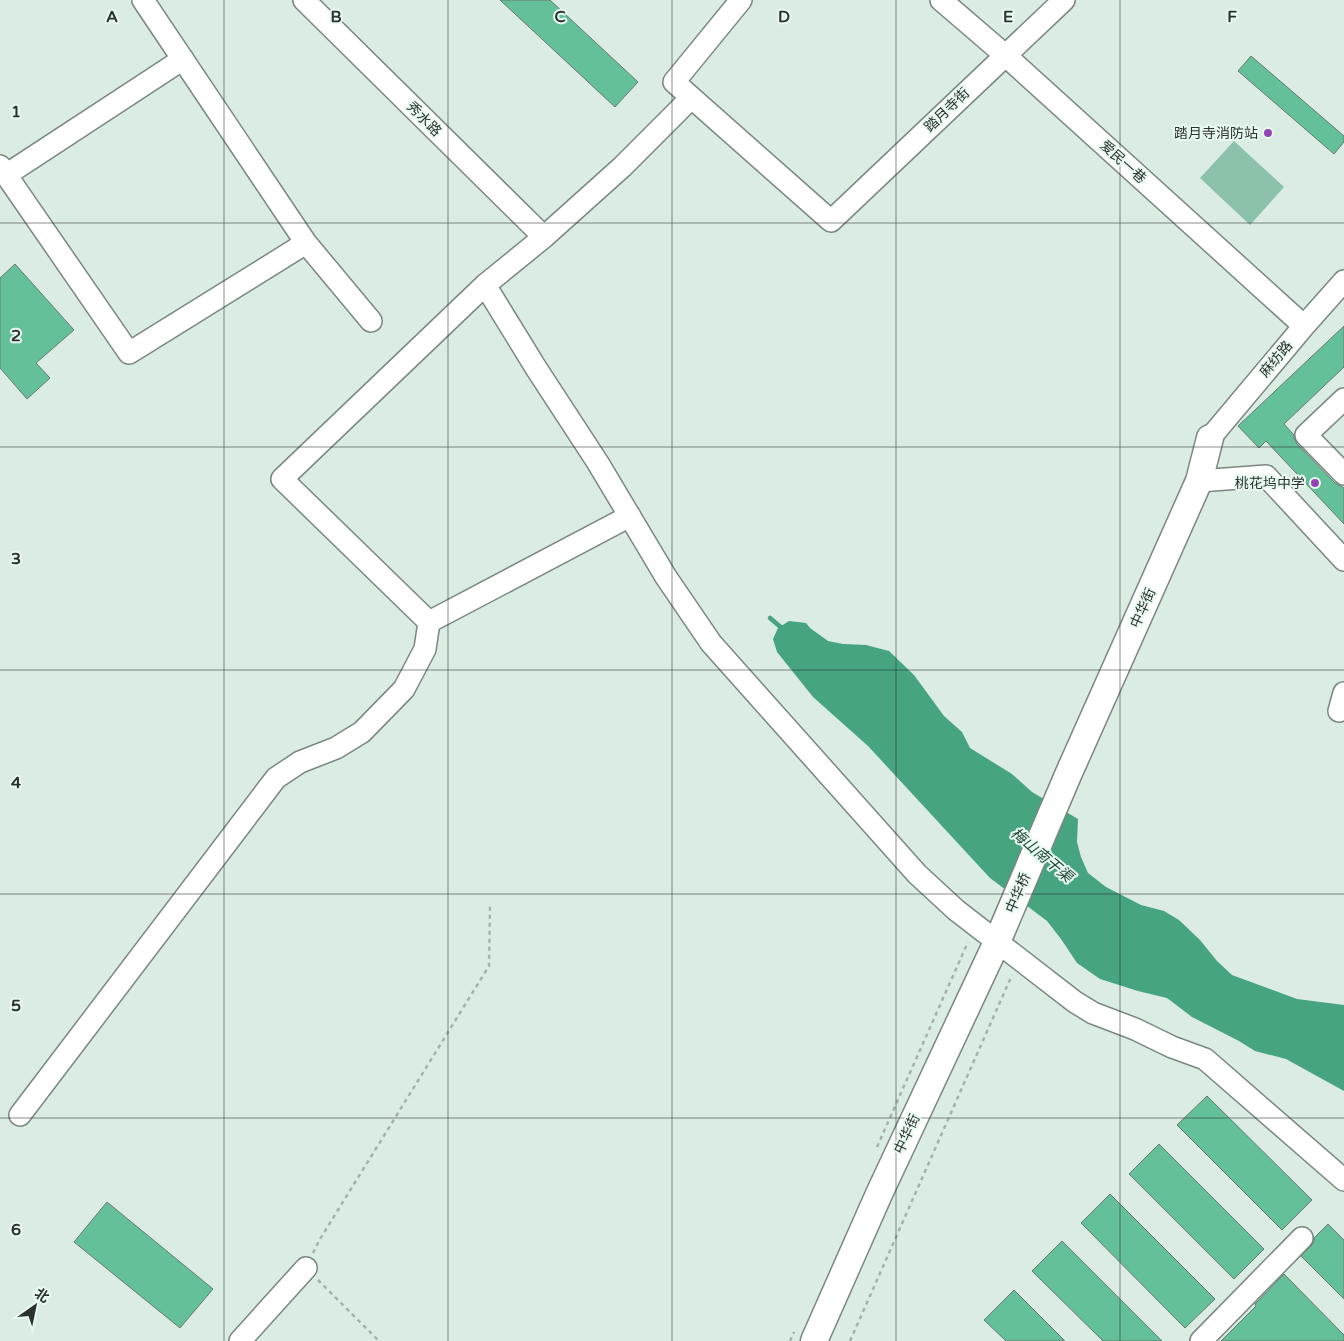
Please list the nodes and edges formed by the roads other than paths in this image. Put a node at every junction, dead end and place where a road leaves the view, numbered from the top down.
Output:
1 (144, 0) edge
2 (304, 0) edge
3 (741, 0) edge
4 (941, 0) edge
5 (1064, 0) edge
6 (1005, 55) junction
7 (183, 59) junction
8 (691, 98) junction
9 (3, 171) edge
10 (544, 237) junction
11 (306, 243) junction
12 (1344, 280) edge
13 (485, 285) junction
14 (371, 321) dead end
15 (1304, 326) junction
16 (1344, 399) edge
17 (1210, 438) joint
18 (1344, 474) edge
19 (1199, 481) junction
20 (630, 516) junction
21 (1344, 560) edge
22 (428, 622) junction
23 (1068, 775) joint
24 (1000, 936) junction
25 (20, 1116) dead end
26 (1344, 1180) edge
27 (1302, 1238) dead end
28 (306, 1268) road end
29 (240, 1341) edge
30 (814, 1341) edge
31 (1201, 1341) edge

1 - 7 street
2 - 10 street, 秀水路
3 - 8 street
4 - 6 street, 爱民一巷
5 - 6 street, 踏月寺街
6 - 8 street, 踏月寺街
6 - 15 street, 爱民一巷
7 - 9 street
7 - 11 street
8 - 10 street
9 - 11 street
10 - 13 street
11 - 14 street
12 - 15 street, 麻纺路
13 - 20 street
13 - 22 street
15 - 17 street, 麻纺路
16 - 18 street
17 - 19 main road, 中华街
19 - 21 street
19 - 23 main road, 中华街
20 - 22 street
20 - 24 street
22 - 25 street
23 - 24 main road, 中华桥
24 - 26 street
24 - 30 main road, 中华街
27 - 31 street
28 - 29 street

